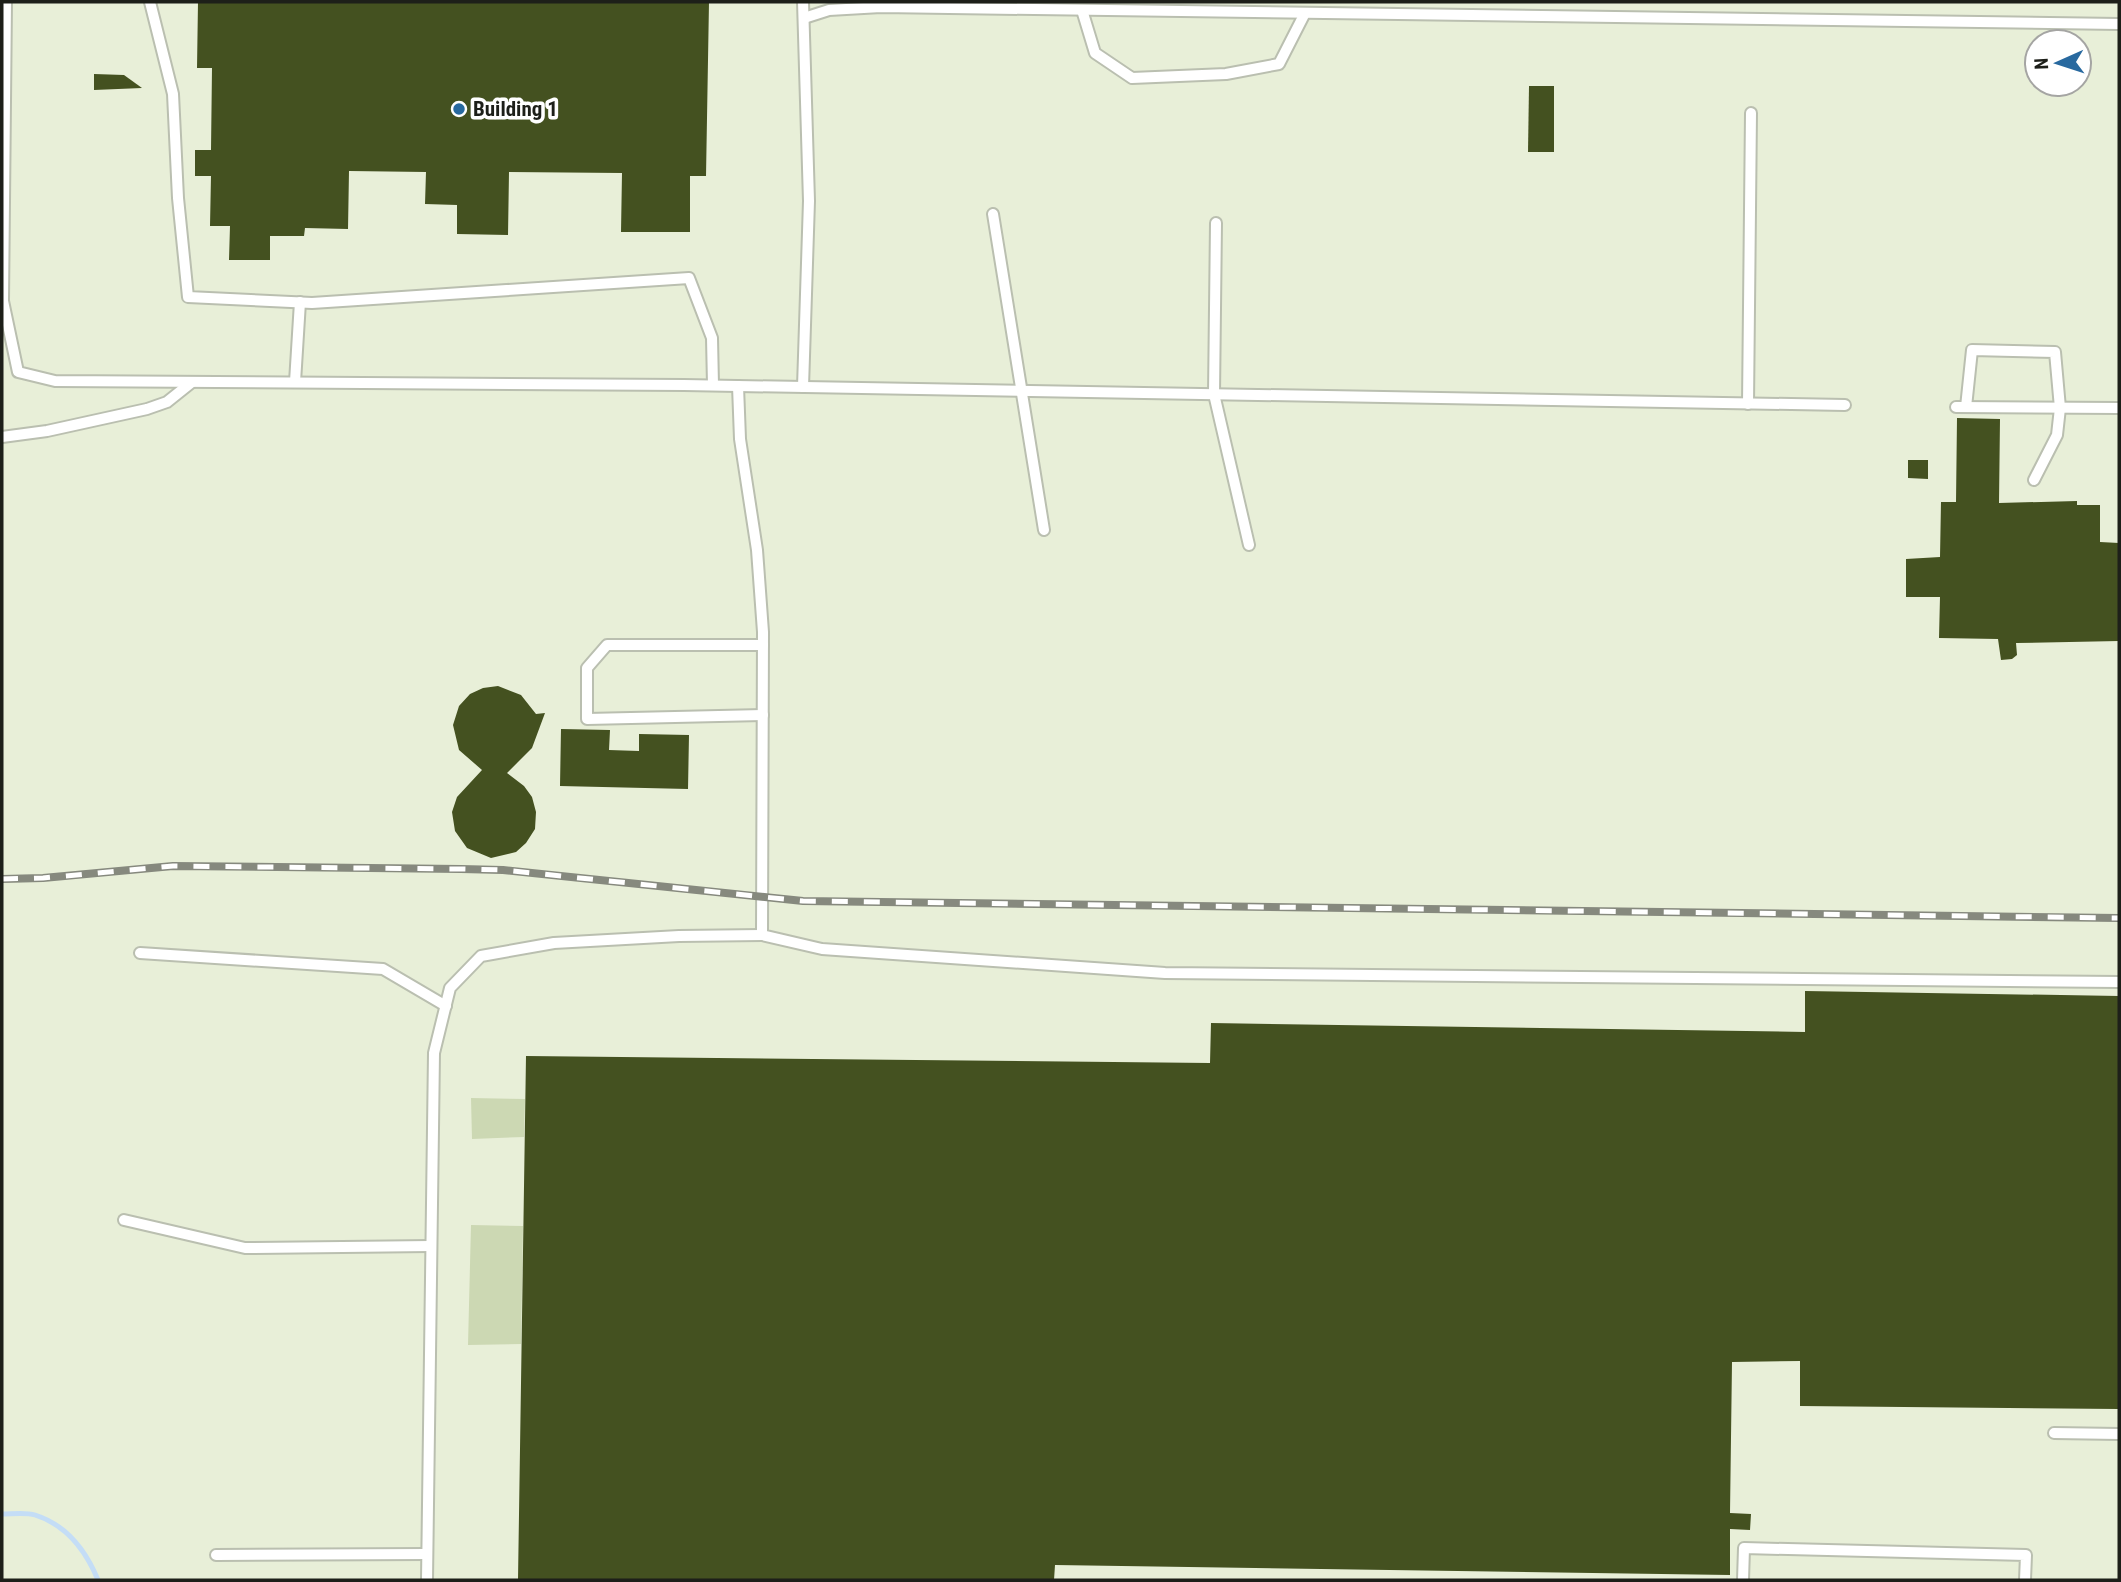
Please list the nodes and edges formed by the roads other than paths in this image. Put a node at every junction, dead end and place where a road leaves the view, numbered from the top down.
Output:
1 (6, 2) edge
2 (150, 2) edge
3 (803, 2) edge
4 (1486, 2) edge
5 (1082, 10) junction
6 (1305, 13) junction
7 (1486, 15) junction
8 (804, 18) junction
9 (2119, 23) edge
10 (1751, 113) dead end
11 (993, 214) dead end
12 (1216, 223) dead end
13 (300, 302) junction
14 (8, 350) edge
15 (192, 382) junction
16 (295, 383) junction
17 (713, 386) junction
18 (738, 386) junction
19 (803, 387) junction
20 (1022, 391) junction
21 (1214, 394) junction
22 (1748, 404) junction
23 (1845, 405) dead end
24 (2060, 408) junction
25 (2119, 408) edge
26 (2, 436) edge
27 (2034, 480) dead end
28 (1044, 530) dead end
29 (1249, 545) dead end
30 (763, 645) junction
31 (762, 715) junction
32 (762, 935) junction
33 (140, 953) dead end
34 (2119, 982) edge
35 (446, 1006) junction
36 (124, 1220) dead end
37 (431, 1246) junction
38 (2054, 1433) dead end
39 (2119, 1434) edge
40 (216, 1555) dead end
41 (427, 1555) junction
42 (427, 1580) edge
43 (1743, 1580) edge
44 (2025, 1580) edge

1 - 14 lane
2 - 13 lane
3 - 8 lane
4 - 7 lane
5 - 6 lane
5 - 6 lane
5 - 8 lane
6 - 7 lane
7 - 9 lane
8 - 19 lane
10 - 22 lane
11 - 20 lane
12 - 21 lane
13 - 16 lane
13 - 17 lane
14 - 15 lane
15 - 16 lane
15 - 26 lane
16 - 17 lane
17 - 18 lane
18 - 19 lane
18 - 30 lane
19 - 20 lane
20 - 21 lane
20 - 28 lane
21 - 22 lane
21 - 29 lane
22 - 23 lane
24 - 24 lane
24 - 25 lane
24 - 27 lane
30 - 31 lane
30 - 31 lane
31 - 32 lane
32 - 34 lane
32 - 35 lane
33 - 35 lane
35 - 37 lane
36 - 37 lane
37 - 41 lane
38 - 39 lane
40 - 41 lane
41 - 42 lane
43 - 44 lane

